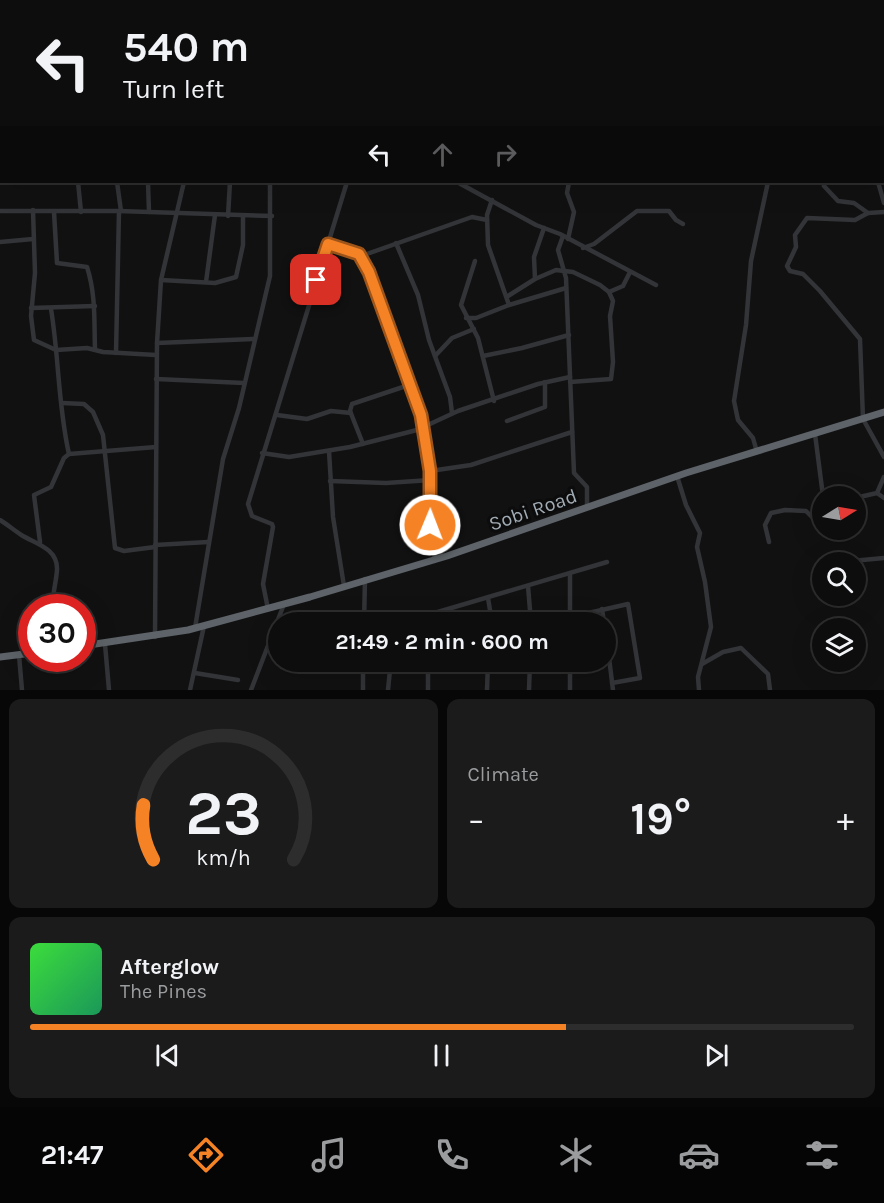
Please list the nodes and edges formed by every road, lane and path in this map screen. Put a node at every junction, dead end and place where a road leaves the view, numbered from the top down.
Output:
1 (78, 183) edge
2 (117, 183) edge
3 (148, 183) edge
4 (184, 183) edge
5 (230, 183) edge
6 (270, 183) edge
7 (347, 183) edge
8 (459, 183) edge
9 (570, 183) edge
10 (768, 183) edge
11 (878, 183) edge
12 (824, 186) dead end
13 (492, 200) junction
14 (884, 203) edge
15 (33, 210) junction
16 (0, 211) edge
17 (120, 211) junction
18 (54, 212) junction
19 (81, 212) junction
20 (149, 212) junction
21 (884, 212) edge
22 (868, 213) junction
23 (175, 214) junction
24 (214, 215) junction
25 (228, 216) junction
26 (272, 216) junction
27 (243, 217) junction
28 (487, 220) junction
29 (682, 224) dead end
30 (544, 228) junction
31 (566, 237) junction
32 (33, 239) junction
33 (0, 242) edge
34 (396, 243) junction
35 (328, 244) junction
36 (583, 248) junction
37 (361, 256) junction
38 (475, 261) dead end
39 (565, 270) junction
40 (630, 272) junction
41 (535, 279) junction
42 (161, 280) junction
43 (207, 282) junction
44 (656, 285) dead end
45 (566, 288) junction
46 (609, 292) junction
47 (508, 296) junction
48 (509, 304) junction
49 (95, 306) junction
50 (31, 308) junction
51 (51, 309) junction
52 (466, 318) junction
53 (473, 319) junction
54 (473, 327) junction
55 (569, 334) junction
56 (253, 339) junction
57 (157, 343) junction
58 (95, 349) junction
59 (56, 350) junction
60 (116, 353) junction
61 (156, 355) junction
62 (435, 356) junction
63 (483, 356) junction
64 (491, 356) junction
65 (485, 364) junction
66 (156, 379) junction
67 (570, 379) junction
68 (545, 382) junction
69 (244, 383) junction
70 (409, 385) junction
71 (494, 401) junction
72 (62, 403) junction
73 (884, 412) edge
74 (351, 413) junction
75 (452, 413) junction
76 (277, 415) junction
77 (863, 418) junction
78 (507, 421) dead end
79 (422, 427) junction
80 (572, 432) junction
81 (815, 434) junction
82 (363, 444) junction
83 (156, 447) junction
84 (106, 451) junction
85 (329, 451) junction
86 (757, 452) junction
87 (262, 453) junction
88 (69, 454) junction
89 (884, 456) edge
90 (430, 471) junction
91 (677, 476) junction
92 (884, 477) edge
93 (431, 480) junction
94 (330, 481) junction
95 (822, 486) edge
96 (877, 493) junction
97 (866, 496) edge
98 (884, 498) edge
99 (587, 508) junction
100 (812, 517) edge
101 (0, 520) edge
102 (40, 542) junction
103 (208, 542) junction
104 (769, 542) dead end
105 (155, 546) junction
106 (884, 558) edge
107 (435, 559) junction
108 (866, 560) edge
109 (607, 562) dead end
110 (570, 573) junction
111 (365, 579) junction
112 (344, 586) junction
113 (528, 586) junction
114 (52, 594) edge
115 (488, 598) junction
116 (284, 604) junction
117 (268, 609) junction
118 (602, 609) junction
119 (364, 612) edge
120 (439, 612) edge
121 (490, 612) edge
122 (530, 612) edge
123 (570, 612) edge
124 (593, 612) edge
125 (602, 612) edge
126 (204, 626) junction
127 (195, 628) junction
128 (155, 637) junction
129 (105, 644) junction
130 (96, 645) edge
131 (18, 655) edge
132 (0, 657) edge
133 (702, 664) junction
134 (20, 672) edge
135 (363, 672) edge
136 (390, 672) edge
137 (428, 672) edge
138 (488, 672) edge
139 (530, 672) edge
140 (570, 672) edge
141 (611, 672) edge
142 (195, 673) junction
143 (238, 680) dead end
144 (612, 683) junction
145 (22, 690) edge
146 (110, 690) edge
147 (190, 690) edge
148 (251, 690) edge
149 (363, 690) edge
150 (388, 690) edge
151 (428, 690) edge
152 (487, 690) edge
153 (529, 690) edge
154 (570, 690) edge
155 (613, 690) edge
156 (699, 690) edge
157 (770, 690) edge

1 - 19 street
2 - 17 street
3 - 20 street
4 - 23 street
5 - 25 street
6 - 26 street
7 - 35 street
8 - 13 street
9 - 31 street
10 - 86 street
11 - 14 street
12 - 22 street
13 - 28 street
13 - 30 street
15 - 16 street
15 - 18 street
15 - 32 street
17 - 19 street
17 - 20 street
17 - 60 street
18 - 19 street
18 - 49 street
20 - 23 street
21 - 22 street
22 - 77 street
23 - 24 street
23 - 42 street
24 - 25 street
24 - 43 street
25 - 27 street
26 - 27 street
26 - 56 street
27 - 43 street
28 - 34 street
28 - 47 street
29 - 36 street
30 - 31 street
30 - 41 street
31 - 36 street
31 - 39 street
32 - 33 street
32 - 50 street
34 - 37 street
34 - 62 street
35 - 37 street
35 - 76 street
36 - 40 street
37 - 70 street
38 - 52 street
39 - 41 street
39 - 45 street
39 - 46 street
40 - 44 street
40 - 46 street
41 - 47 street
42 - 43 street
42 - 57 street
45 - 48 street
45 - 55 street
46 - 67 street
47 - 48 street
48 - 53 street
49 - 51 street
49 - 58 street
50 - 51 street
50 - 59 street
51 - 59 street
52 - 53 street
52 - 54 street
53 - 54 street
54 - 62 street
54 - 63 street
55 - 64 street
55 - 67 street
56 - 57 street
56 - 69 street
57 - 61 street
58 - 59 street
58 - 60 street
59 - 72 street
60 - 61 street
61 - 66 street
62 - 75 street
63 - 64 street
63 - 65 street
64 - 65 street
65 - 71 street
66 - 69 street
66 - 83 street
67 - 68 street
67 - 80 street
68 - 71 street
68 - 78 street
69 - 103 street
70 - 74 street
70 - 79 street
71 - 75 street
72 - 84 street
72 - 88 street
73 - 77 highway, Sobi Road
74 - 76 street
74 - 82 street
75 - 79 street
76 - 87 street
77 - 81 highway, Sobi Road
77 - 89 street
79 - 82 street
79 - 90 street
80 - 90 street
80 - 99 street
81 - 86 highway, Sobi Road
81 - 95 street
82 - 85 street
83 - 84 street
83 - 105 street
84 - 88 street
84 - 105 street
85 - 87 street
85 - 94 street
86 - 91 highway, Sobi Road
87 - 117 street
88 - 102 street
90 - 93 street
91 - 99 highway, Sobi Road
91 - 133 street
92 - 96 street
93 - 94 street
93 - 107 street
94 - 112 street
96 - 97 street
96 - 98 street
99 - 107 highway, Sobi Road
100 - 104 street
101 - 102 street
102 - 114 street
103 - 105 street
103 - 127 street
105 - 128 street
106 - 108 street
107 - 111 highway, Sobi Road
109 - 110 street
110 - 113 street
110 - 123 street
111 - 112 highway, Sobi Road
111 - 119 street
112 - 116 highway, Sobi Road
113 - 115 street
113 - 122 street
115 - 120 street
115 - 121 street
116 - 117 highway, Sobi Road
116 - 148 street
117 - 126 highway, Sobi Road
118 - 124 street
118 - 125 street
118 - 144 street
126 - 127 highway, Sobi Road
126 - 142 street
127 - 128 highway, Sobi Road
128 - 129 highway, Sobi Road
129 - 130 highway, Sobi Road
129 - 146 street
131 - 132 highway
133 - 156 street
133 - 157 street
134 - 145 street
135 - 149 street
136 - 150 street
137 - 151 street
138 - 152 street
139 - 153 street
140 - 154 street
141 - 144 street
142 - 143 street
142 - 147 street
144 - 155 street

